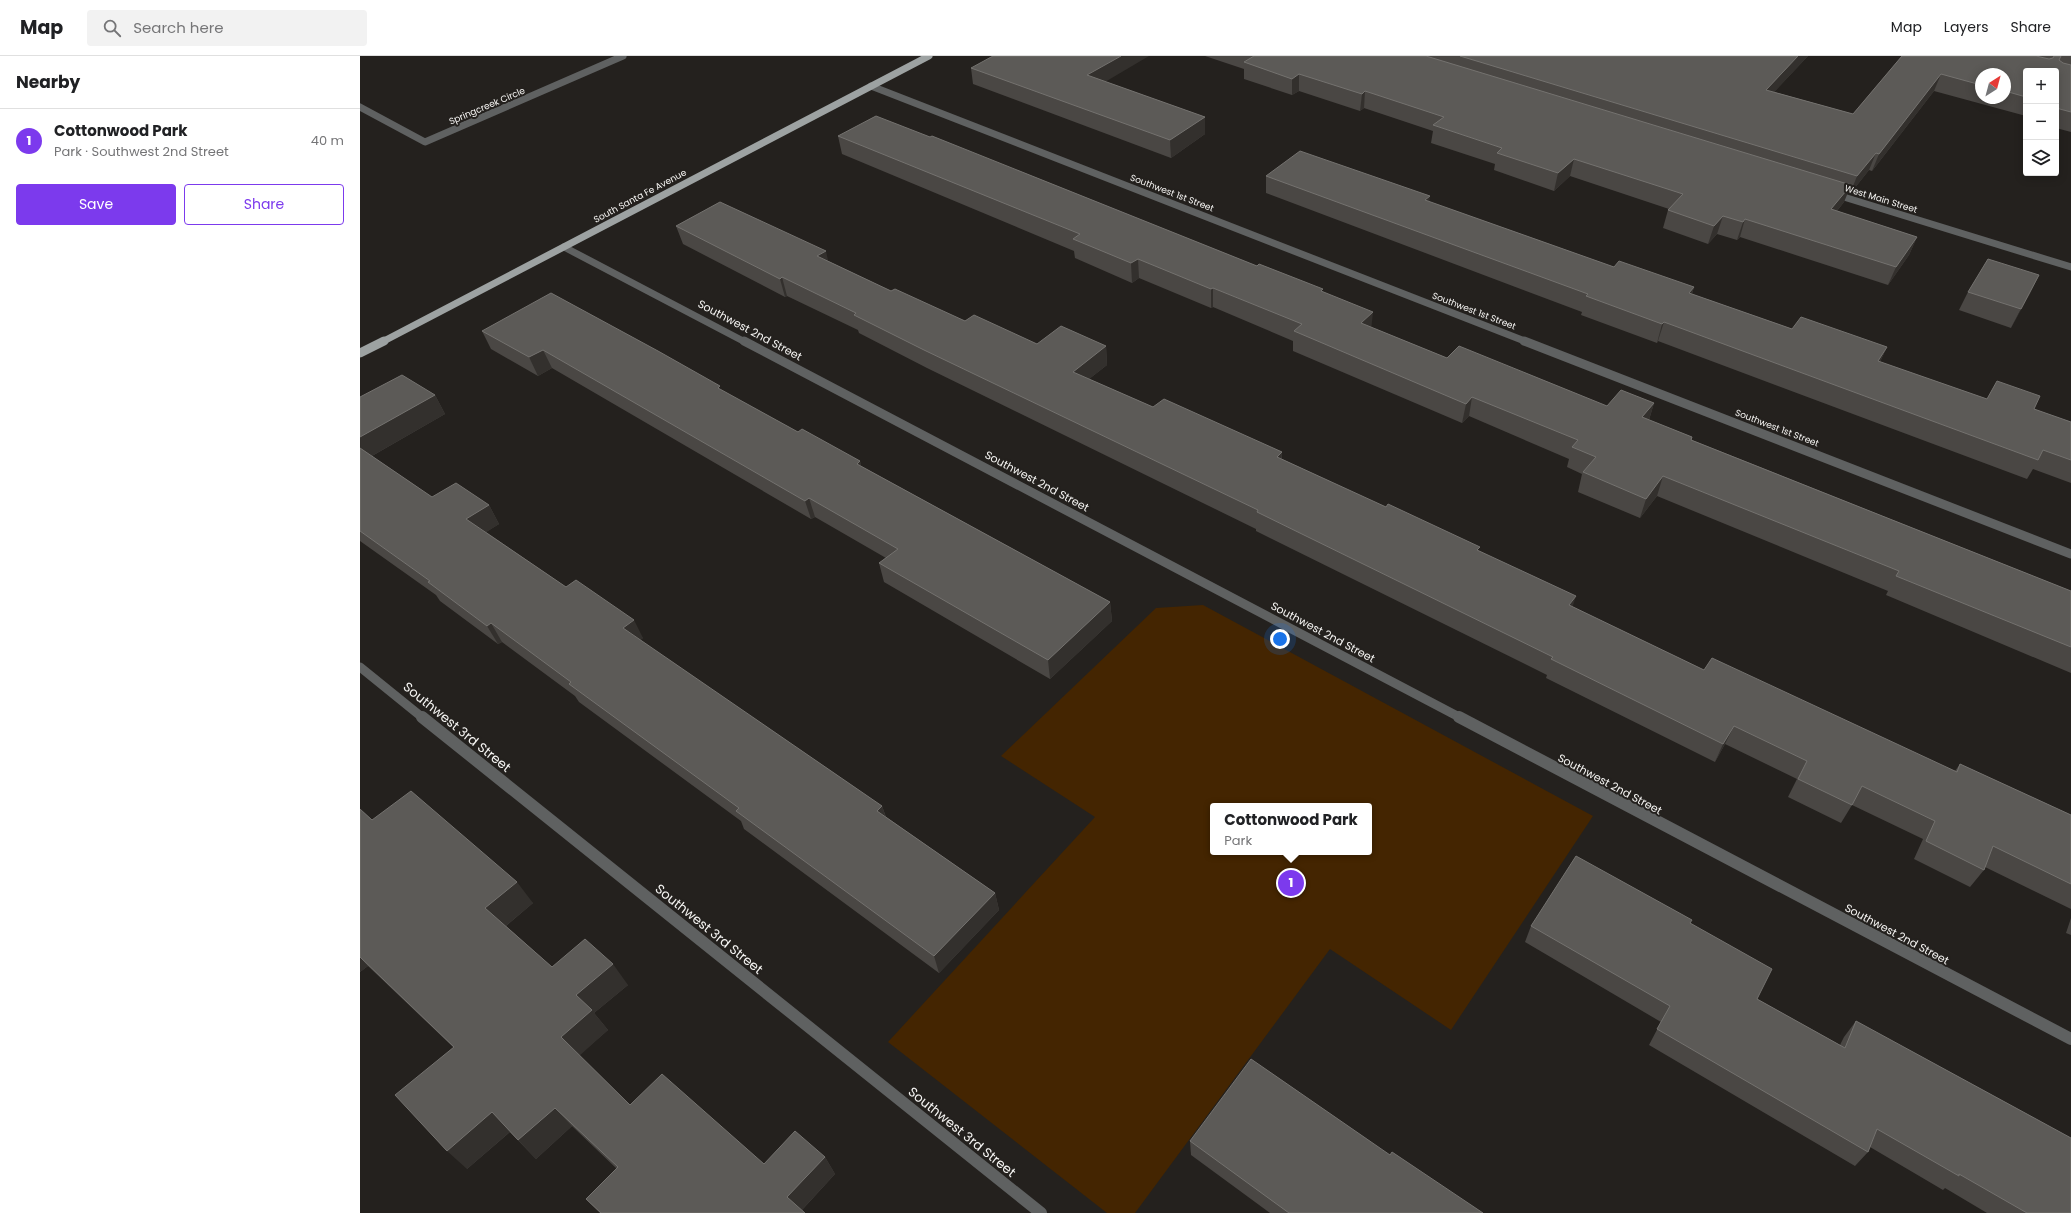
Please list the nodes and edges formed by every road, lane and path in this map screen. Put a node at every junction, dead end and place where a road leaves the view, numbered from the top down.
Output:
1 (623, 56) edge
2 (929, 56) edge
3 (871, 86) junction
4 (360, 107) edge
5 (1828, 192) edge
6 (564, 247) junction
7 (2071, 267) edge
8 (360, 353) edge
9 (2071, 554) edge
10 (360, 667) edge
11 (2071, 1039) edge
12 (1041, 1213) edge

1 - 4 street, Springcreek Circle
2 - 3 main road, South Santa Fe Avenue
3 - 6 main road, South Santa Fe Avenue
3 - 9 street, Southwest 1st Street
5 - 7 street, West Main Street
6 - 8 main road, South Santa Fe Avenue
6 - 11 street, Southwest 2nd Street
10 - 12 street, Southwest 3rd Street

